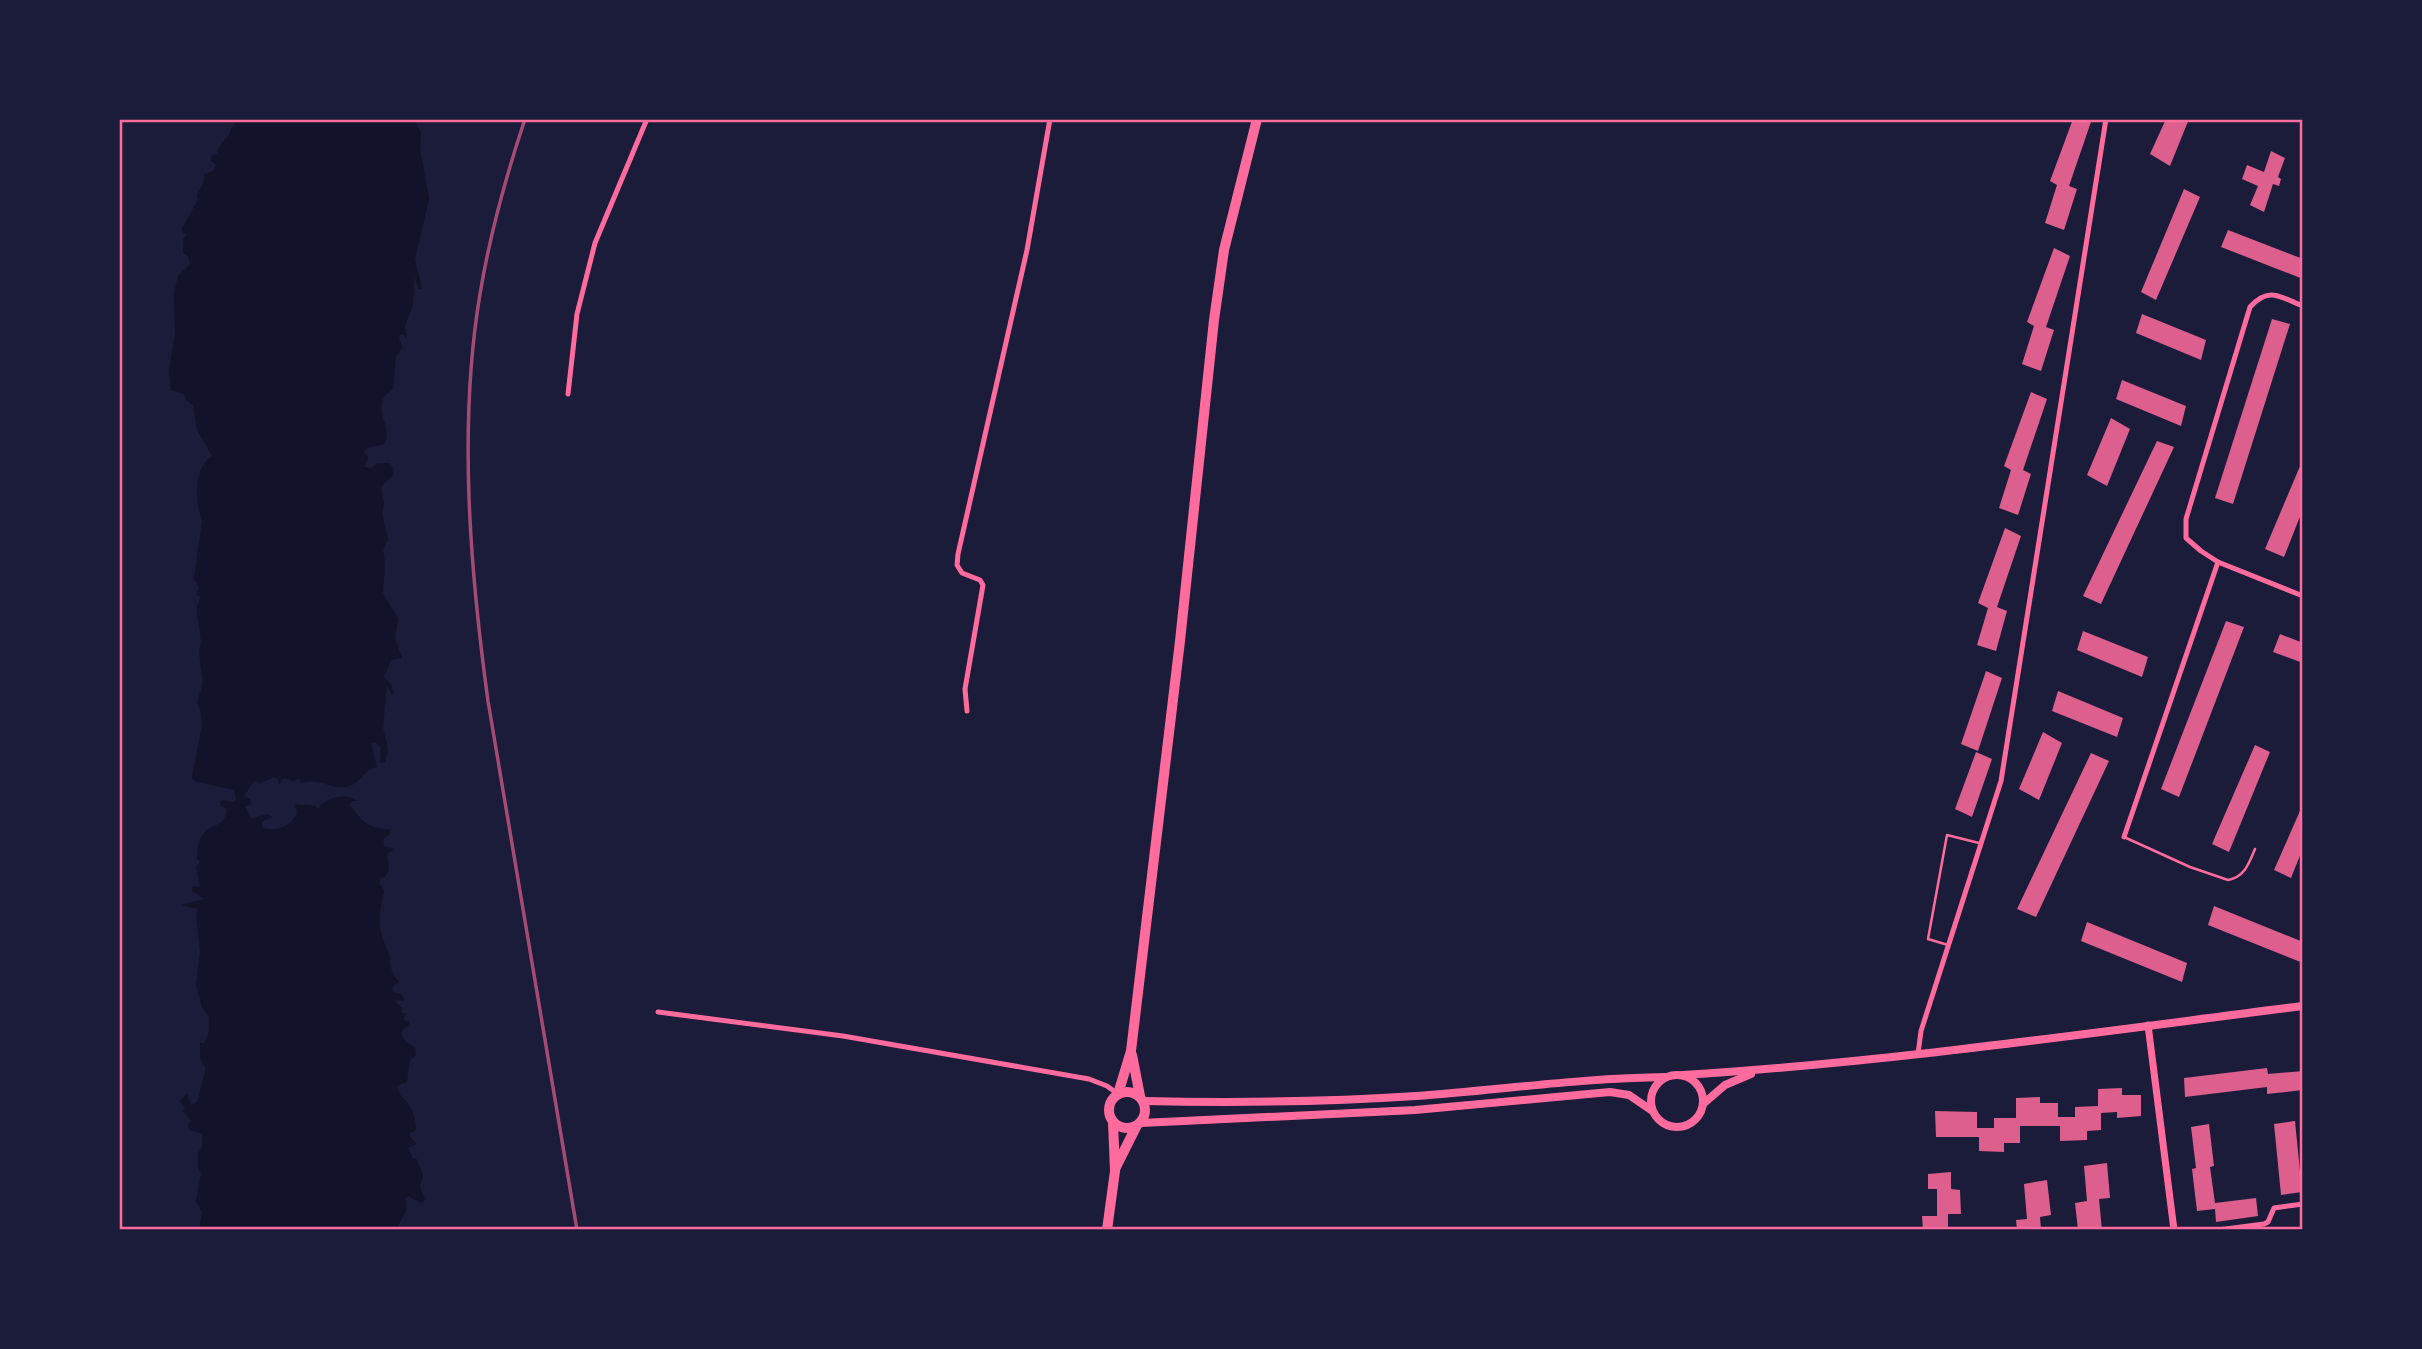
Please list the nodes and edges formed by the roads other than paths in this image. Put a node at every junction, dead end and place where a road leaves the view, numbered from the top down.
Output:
1 (647, 119) edge
2 (1050, 119) edge
3 (1257, 119) edge
4 (2106, 119) edge
5 (2303, 306) edge
6 (568, 394) dead end
7 (2218, 562) junction
8 (2303, 596) edge
9 (967, 711) dead end
10 (2124, 837) joint
11 (1982, 843) junction
12 (2255, 849) dead end
13 (1948, 945) junction
14 (2303, 1006) edge
15 (658, 1012) dead end
16 (2148, 1025) junction
17 (1131, 1051) junction
18 (1918, 1054) junction
19 (1764, 1070) junction
20 (1683, 1075) junction
21 (1666, 1077) junction
22 (1118, 1094) junction
23 (1142, 1099) junction
24 (1703, 1104) junction
25 (1651, 1110) junction
26 (1113, 1122) junction
27 (1139, 1125) junction
28 (1115, 1171) junction
29 (2303, 1204) edge
30 (1107, 1230) edge
31 (2174, 1230) edge
32 (2218, 1230) edge

1 - 6 street
2 - 9 street
3 - 17 highway
4 - 11 street
5 - 7 street
7 - 8 street
7 - 10 street
10 - 12 lane
11 - 13 street
11 - 13 lane
13 - 18 street
14 - 16 main road
15 - 22 street
16 - 18 main road
16 - 31 street
17 - 22 highway
17 - 23 highway
18 - 19 main road
19 - 20 main road
19 - 24 main road
20 - 21 main road
20 - 24 main road
21 - 23 main road
21 - 25 main road
22 - 23 highway
22 - 26 highway
23 - 27 highway
24 - 25 main road
25 - 27 main road
26 - 27 highway
26 - 28 highway
27 - 28 highway
28 - 30 highway
29 - 32 street

